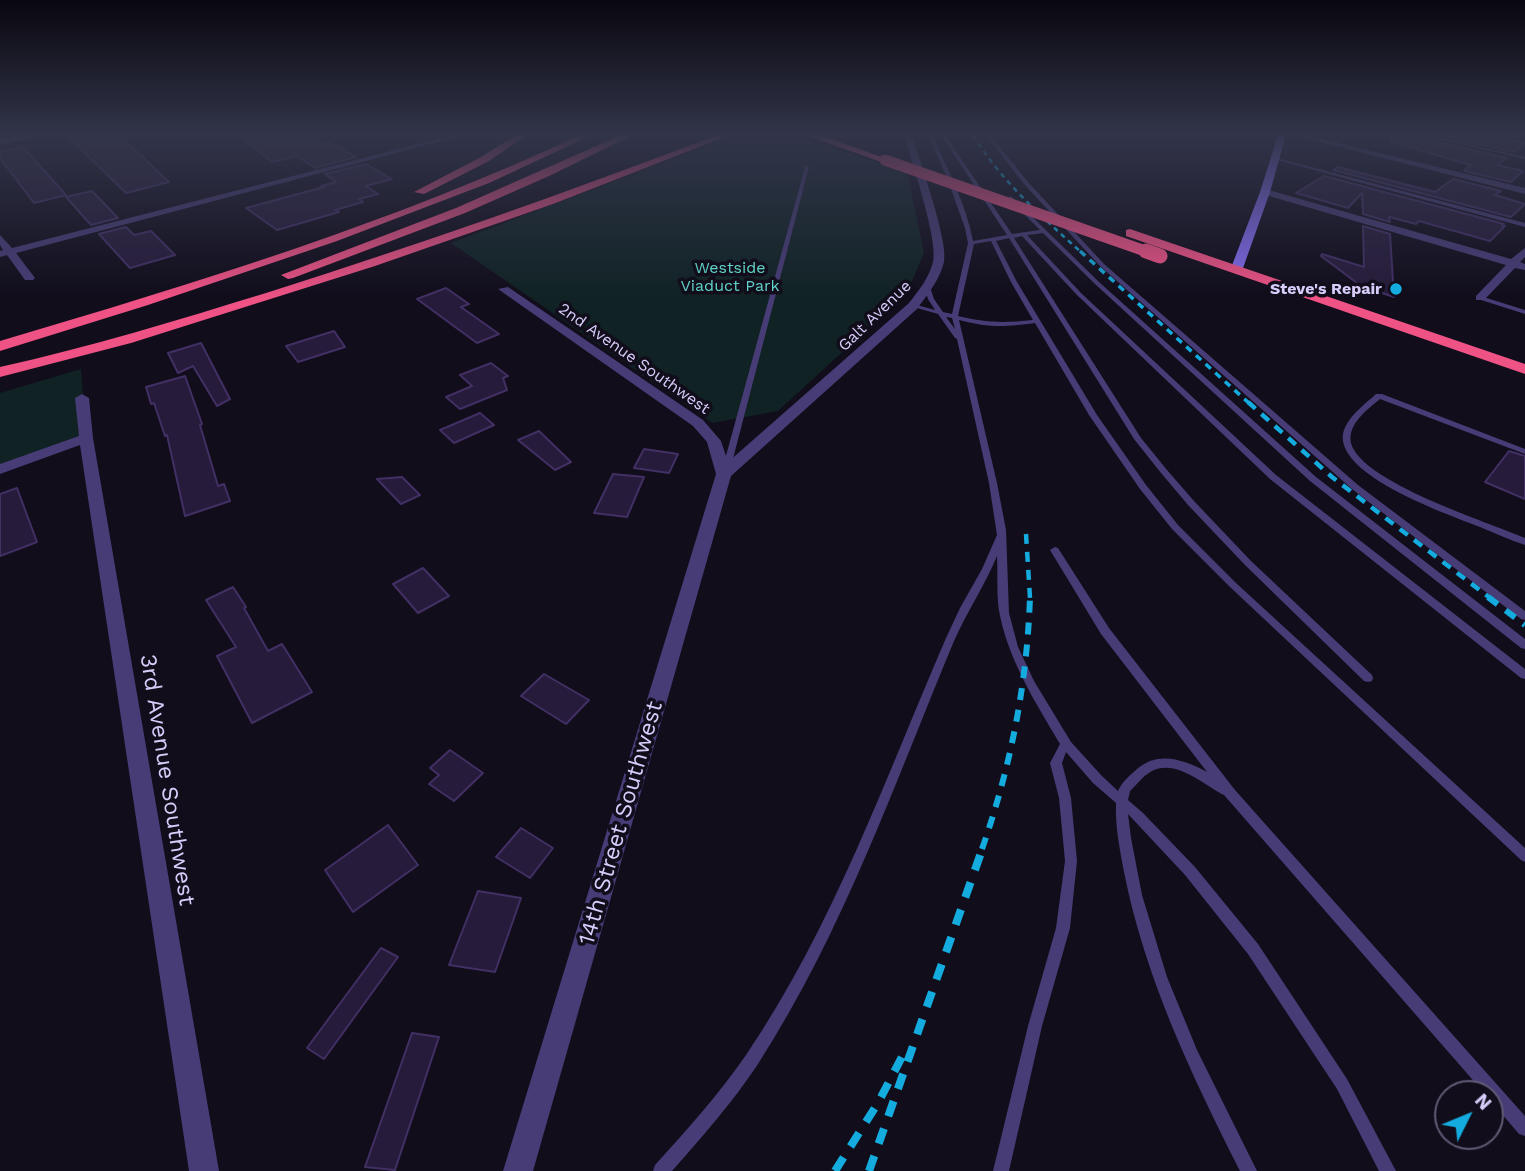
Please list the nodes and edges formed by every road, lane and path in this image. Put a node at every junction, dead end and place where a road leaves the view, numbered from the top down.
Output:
1 (250, 190) edge
2 (425, 190) edge
3 (461, 190) edge
4 (508, 190) edge
5 (581, 190) edge
6 (801, 190) edge
7 (924, 190) edge
8 (955, 190) edge
9 (969, 190) edge
10 (980, 190) edge
11 (1003, 190) edge
12 (1032, 190) edge
13 (1393, 190) edge
14 (1265, 192) joint
15 (1011, 198) dead end
16 (1525, 225) edge
17 (1043, 231) junction
18 (1023, 234) junction
19 (1011, 236) junction
20 (0, 237) edge
21 (993, 240) junction
22 (971, 243) junction
23 (1525, 251) edge
24 (5, 253) edge
25 (1159, 253) junction
26 (1519, 265) edge
27 (1237, 268) junction
28 (29, 278) dead end
29 (927, 287) junction
30 (503, 289) dead end
31 (1480, 298) joint
32 (913, 306) junction
33 (939, 311) junction
34 (1525, 312) edge
35 (955, 315) junction
36 (92, 318) junction
37 (1038, 321) junction
38 (961, 343) junction
39 (0, 346) edge
40 (1426, 349) junction
41 (1525, 369) edge
42 (0, 370) edge
43 (1525, 384) edge
44 (82, 398) dead end
45 (86, 438) junction
46 (1525, 452) edge
47 (0, 469) edge
48 (724, 474) junction
49 (1001, 530) junction
50 (1525, 542) edge
51 (1055, 550) dead end
52 (1525, 616) edge
53 (1525, 645) edge
54 (1525, 674) edge
55 (1368, 678) dead end
56 (1067, 745) junction
57 (1231, 793) junction
58 (1123, 803) junction
59 (1525, 856) edge
60 (1525, 1128) edge
61 (204, 1171) edge
62 (519, 1171) edge
63 (661, 1171) edge
64 (1000, 1171) edge
65 (1249, 1171) edge
66 (1388, 1171) edge

1 - 24 street
2 - 36 highway
3 - 36 highway
4 - 42 highway
5 - 42 highway
6 - 48 lane
7 - 29 street, Galt Avenue
8 - 22 lane
9 - 25 highway, bridge
10 - 19 lane
11 - 27 highway
12 - 52 lane
13 - 16 lane
14 - 26 street
14 - 27 main road
15 - 17 lane
17 - 18 lane
17 - 53 lane
18 - 19 lane
18 - 54 lane
19 - 21 lane
19 - 55 lane
20 - 24 street
21 - 22 lane
21 - 37 lane
22 - 35 lane
23 - 26 street
24 - 28 street
25 - 27 highway
25 - 40 highway
26 - 31 street
27 - 40 highway
27 - 41 highway
29 - 32 street, Galt Avenue
29 - 33 lane
30 - 48 street, 2nd Avenue Southwest
31 - 34 lane
32 - 33 lane
32 - 48 street, Galt Avenue
33 - 35 lane
33 - 38 lane
35 - 37 lane
35 - 38 lane
36 - 39 highway
37 - 59 lane
38 - 49 lane
40 - 43 highway
44 - 45 street, 3rd Avenue Southwest
45 - 47 street
45 - 61 street, 3rd Avenue Southwest
46 - 50 lane
48 - 62 street, 14th Street Southwest
49 - 56 lane
49 - 63 lane
51 - 57 lane
56 - 58 lane
56 - 64 lane
57 - 58 lane
57 - 60 lane
58 - 65 lane
58 - 66 lane

